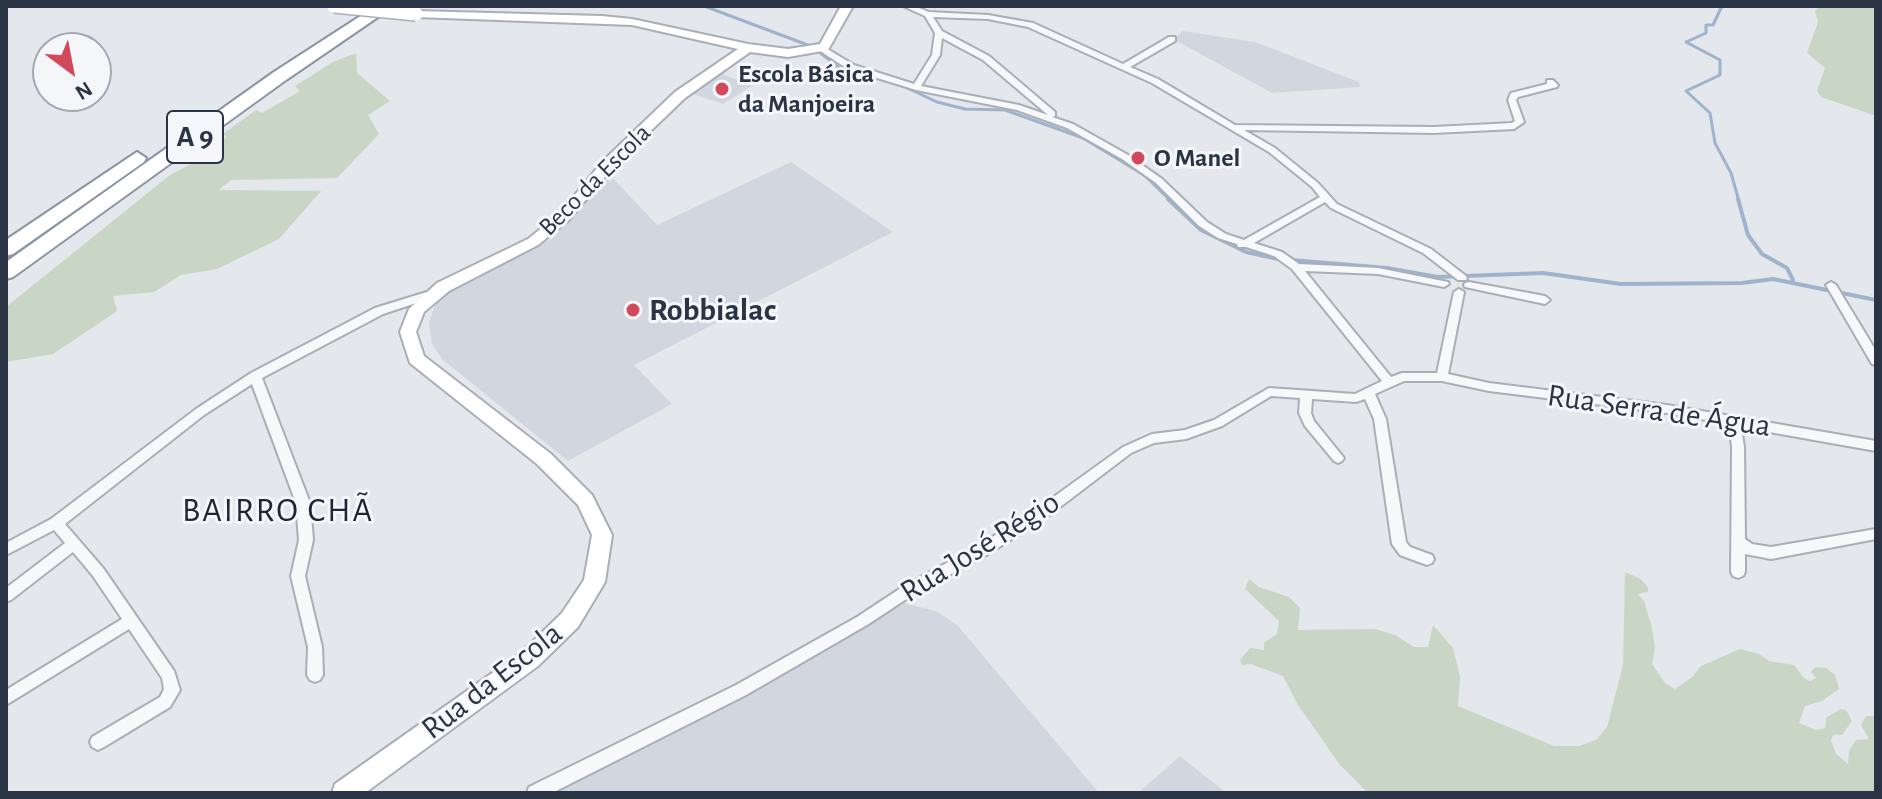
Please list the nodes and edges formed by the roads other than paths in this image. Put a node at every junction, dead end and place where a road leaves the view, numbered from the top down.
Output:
1 (334, 6) edge
2 (361, 6) edge
3 (386, 6) edge
4 (847, 6) edge
5 (907, 6) edge
6 (928, 14) junction
7 (939, 33) junction
8 (1172, 39) dead end
9 (748, 48) junction
10 (815, 50) junction
11 (1123, 67) junction
12 (1550, 82) dead end
13 (916, 87) junction
14 (1070, 126) junction
15 (1237, 127) junction
16 (1325, 198) junction
17 (1242, 245) junction
18 (6, 250) edge
19 (1291, 263) junction
20 (6, 272) edge
21 (1462, 282) junction
22 (1831, 285) dead end
23 (430, 295) junction
24 (1545, 300) dead end
25 (1876, 361) edge
26 (255, 376) junction
27 (1442, 377) junction
28 (1389, 382) junction
29 (1306, 394) junction
30 (1369, 395) junction
31 (1734, 420) junction
32 (1876, 446) edge
33 (1338, 458) dead end
34 (56, 523) junction
35 (1876, 534) edge
36 (1738, 541) junction
37 (74, 543) junction
38 (6, 549) edge
39 (1427, 559) dead end
40 (1738, 572) dead end
41 (6, 596) edge
42 (130, 621) junction
43 (315, 675) dead end
44 (6, 698) edge
45 (98, 742) dead end
46 (344, 793) edge
47 (535, 793) edge

1 - 9 street, bridge
2 - 18 highway, A 9
3 - 20 highway, A 9
4 - 10 street
5 - 6 street
6 - 7 street
6 - 11 street
7 - 13 street
7 - 14 street
8 - 11 street
9 - 10 street
9 - 23 street, Beco da Escola
10 - 13 street
11 - 15 street
12 - 15 street
13 - 14 street
14 - 17 street
15 - 16 street
16 - 17 street
16 - 21 street
17 - 19 street
19 - 21 street
19 - 28 street
21 - 24 street
21 - 27 street
22 - 25 street
23 - 26 street
23 - 46 street, Rua da Escola
26 - 34 street
26 - 43 street
27 - 28 street
27 - 31 street, Rua Serra de Água
28 - 30 street
29 - 30 street, Rua José Régio
29 - 33 street
29 - 47 street, Rua José Régio
30 - 39 street
31 - 32 street, Rua Serra de Água
31 - 36 street
34 - 37 street
34 - 38 street
35 - 36 street
36 - 40 street
37 - 41 street
37 - 42 street
42 - 44 street
42 - 45 street

